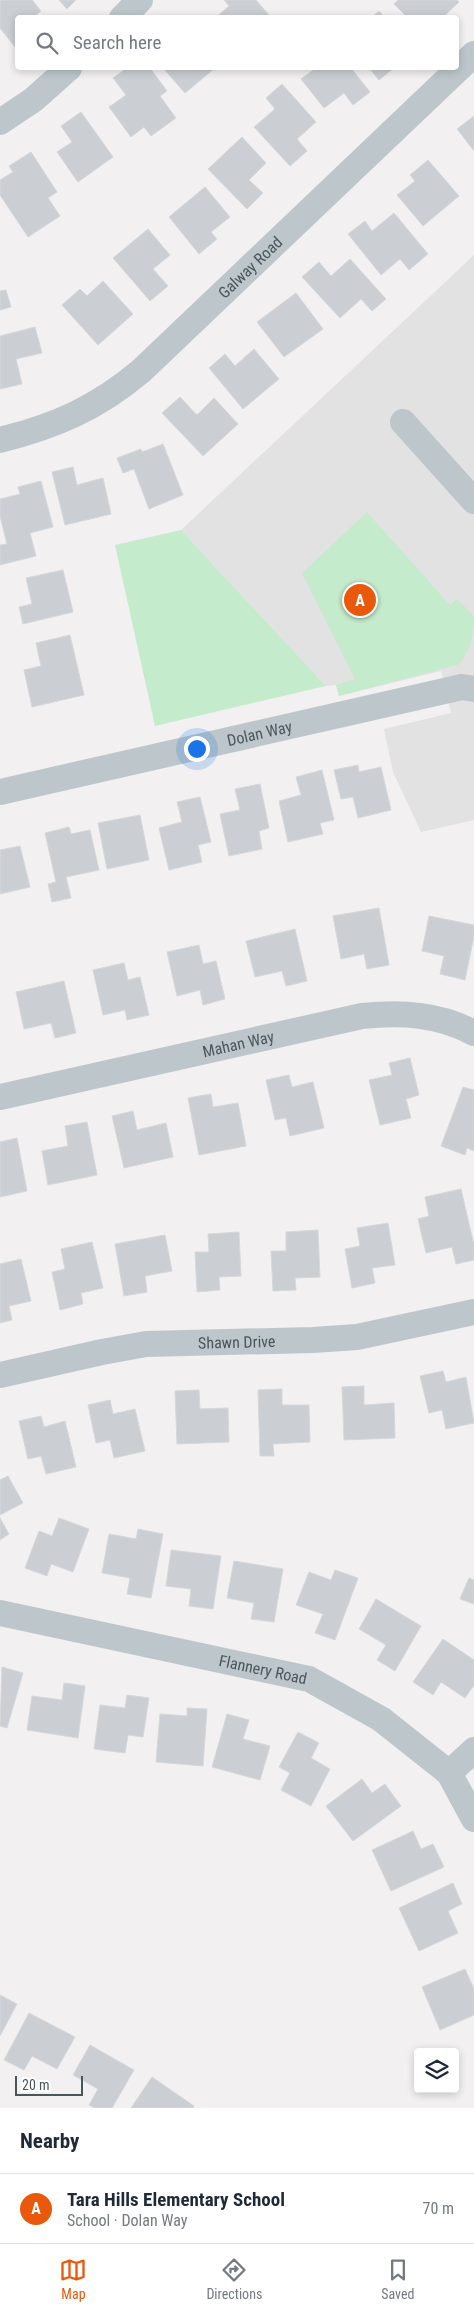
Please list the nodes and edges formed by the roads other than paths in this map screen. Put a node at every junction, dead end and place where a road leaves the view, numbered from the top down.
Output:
1 (140, 0) edge
2 (125, 15) edge
3 (474, 54) edge
4 (459, 68) edge
5 (68, 70) edge
6 (457, 70) edge
7 (0, 122) edge
8 (403, 422) dead end
9 (0, 440) edge
10 (474, 501) edge
11 (470, 683) edge
12 (0, 791) edge
13 (474, 1033) edge
14 (0, 1097) edge
15 (474, 1312) edge
16 (0, 1375) edge
17 (0, 1613) edge
18 (474, 1750) edge
19 (449, 1773) junction
20 (474, 1819) edge

1 - 2 street
3 - 4 street, Galway Road
5 - 7 street
6 - 9 street, Galway Road
8 - 10 street
11 - 12 street, Dolan Way
13 - 14 street, Mahan Way
15 - 16 street, Shawn Drive
17 - 19 street, Flannery Road
18 - 19 street
19 - 20 street, Flannery Road

